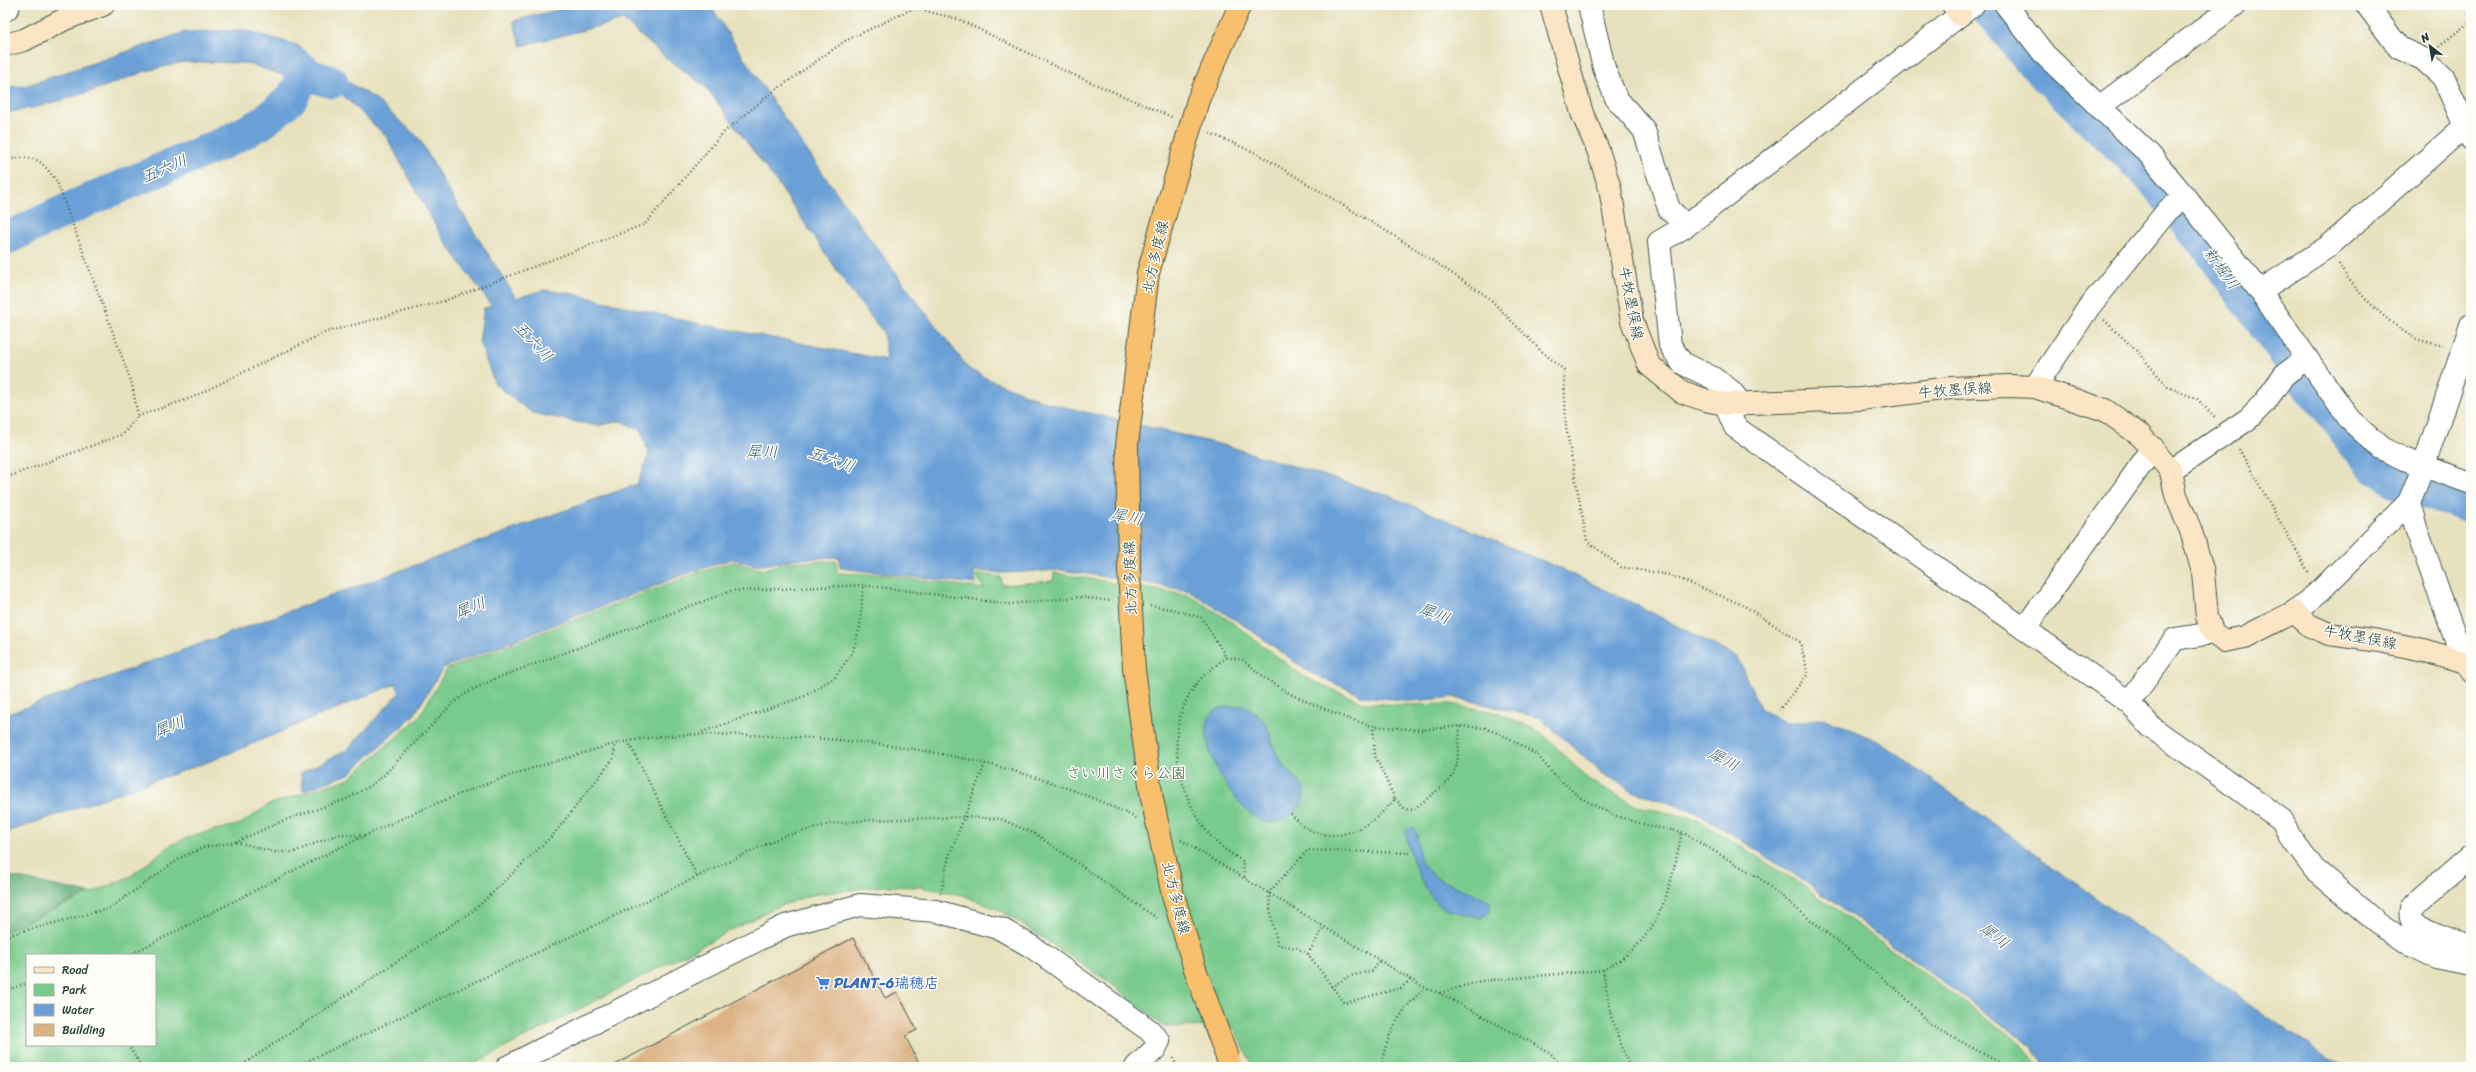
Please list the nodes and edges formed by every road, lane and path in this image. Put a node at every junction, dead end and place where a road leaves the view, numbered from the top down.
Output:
1 (7, 5) edge
2 (103, 5) edge
3 (1240, 5) edge
4 (1551, 5) edge
5 (1589, 5) edge
6 (2006, 5) edge
7 (2235, 5) edge
8 (2367, 5) edge
9 (1965, 8) edge
10 (5, 10) edge
11 (2471, 22) edge
12 (5, 45) edge
13 (2423, 59) junction
14 (2099, 107) junction
15 (1173, 118) dead end
16 (1209, 133) dead end
17 (2467, 133) edge
18 (5, 160) edge
19 (2177, 203) junction
20 (1686, 226) junction
21 (2329, 246) junction
22 (2260, 291) junction
23 (2090, 307) junction
24 (2471, 325) edge
25 (2462, 352) junction
26 (2305, 360) junction
27 (2035, 387) junction
28 (1733, 405) junction
29 (138, 416) junction
30 (2230, 432) junction
31 (2152, 448) junction
32 (2424, 464) junction
33 (2171, 471) junction
34 (5, 478) edge
35 (2471, 483) edge
36 (2409, 502) junction
37 (863, 585) junction
38 (2320, 591) junction
39 (1118, 602) dead end
40 (1149, 606) dead end
41 (2294, 612) junction
42 (2025, 628) junction
43 (2213, 633) junction
44 (1226, 656) junction
45 (2467, 666) edge
46 (2129, 702) junction
47 (1779, 710) dead end
48 (1373, 726) junction
49 (1460, 726) junction
50 (700, 733) junction
51 (628, 741) junction
52 (615, 744) junction
53 (985, 764) junction
54 (1395, 799) junction
55 (1291, 814) dead end
56 (964, 817) junction
57 (1138, 819) dead end
58 (1682, 832) junction
59 (366, 836) junction
60 (1178, 839) dead end
61 (236, 842) junction
62 (1410, 853) dead end
63 (2471, 856) edge
64 (698, 878) junction
65 (1245, 878) junction
66 (1269, 892) junction
67 (936, 911) junction
68 (1158, 919) dead end
69 (1324, 927) junction
70 (5, 936) edge
71 (2471, 948) edge
72 (131, 954) edge
73 (1308, 954) junction
74 (1380, 960) junction
75 (2471, 965) edge
76 (1603, 970) junction
77 (1410, 980) junction
78 (26, 984) edge
79 (1331, 987) junction
80 (1425, 988) junction
81 (5, 991) edge
82 (1439, 993) junction
83 (129, 1046) edge
84 (1228, 1060) dead end
85 (142, 1067) edge
86 (239, 1067) edge
87 (295, 1067) edge
88 (507, 1067) edge
89 (1136, 1067) edge
90 (1382, 1067) edge
91 (1563, 1067) edge
92 (1629, 1067) edge
93 (2008, 1067) edge

1 - 10 street
2 - 12 main road
3 - 84 main road, 北方多度線, bridge
4 - 28 main road, 牛牧墨俣線
5 - 20 street
6 - 14 street
7 - 14 street
8 - 13 street
9 - 20 street
11 - 13 path
13 - 17 street
14 - 19 street
15 - 29 path
16 - 47 path
17 - 21 street
18 - 29 path
19 - 22 street
19 - 23 street
20 - 28 street
21 - 22 street
21 - 25 path
22 - 26 street
23 - 27 street
23 - 30 path
24 - 25 street
25 - 32 street
26 - 30 street
26 - 32 street
27 - 28 main road, 牛牧墨俣線
27 - 31 main road, 牛牧墨俣線
28 - 42 street
29 - 34 path
30 - 33 street
30 - 38 path
31 - 33 main road, 牛牧墨俣線
31 - 42 street
32 - 35 street
32 - 36 street
33 - 43 main road, 牛牧墨俣線
36 - 38 street
36 - 45 street
37 - 39 path
37 - 50 path
37 - 61 path
38 - 41 street
40 - 44 path
41 - 43 main road
41 - 45 main road, 牛牧墨俣線
42 - 46 street
43 - 46 street
44 - 48 path
44 - 65 path
46 - 75 street
48 - 49 path
48 - 54 path
49 - 54 path
49 - 58 path
50 - 51 path
50 - 53 path
51 - 52 path
51 - 64 path
52 - 59 path
52 - 86 path
53 - 56 path
53 - 57 path
54 - 55 path
56 - 64 path
56 - 67 path
56 - 68 path
58 - 76 path
58 - 93 path
59 - 61 path
59 - 72 path
60 - 65 path
61 - 70 path
62 - 66 path
63 - 71 street
64 - 87 path
65 - 66 path
66 - 69 path
66 - 73 path
67 - 88 street
67 - 89 street
69 - 73 path
69 - 74 path
73 - 79 path
74 - 77 path
74 - 79 path
76 - 82 path
76 - 92 path
77 - 79 path
77 - 80 path
78 - 81 path
80 - 82 path
80 - 90 path
82 - 91 path
83 - 85 path

